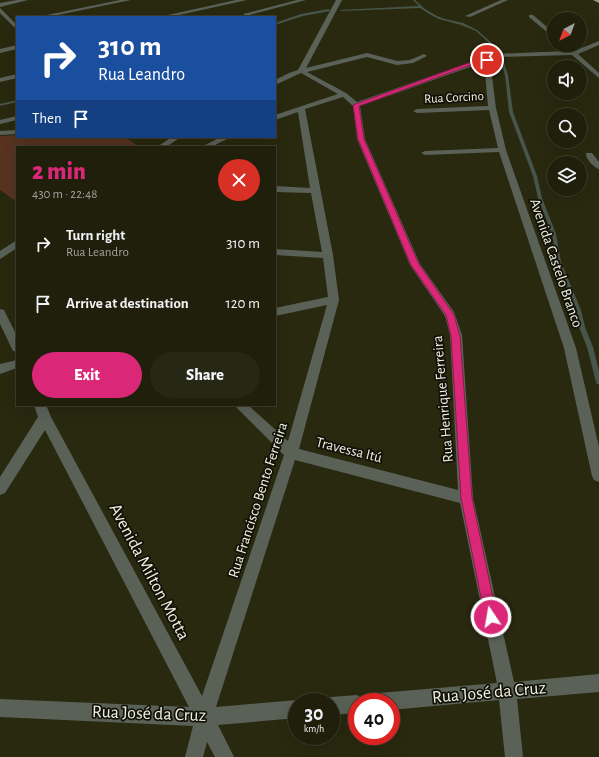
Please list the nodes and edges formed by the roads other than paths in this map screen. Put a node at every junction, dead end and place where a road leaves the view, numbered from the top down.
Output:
1 (26, 0) edge
2 (128, 0) edge
3 (220, 0) edge
4 (244, 0) edge
5 (303, 0) edge
6 (339, 0) edge
7 (504, 0) edge
8 (596, 0) edge
9 (599, 1) edge
10 (226, 4) junction
11 (0, 5) edge
12 (233, 7) dead end
13 (0, 10) edge
14 (239, 10) dead end
15 (246, 14) junction
16 (45, 16) edge
17 (167, 16) edge
18 (250, 16) edge
19 (468, 16) dead end
20 (531, 16) dead end
21 (12, 23) edge
22 (547, 30) edge
23 (599, 43) edge
24 (16, 47) edge
25 (0, 51) edge
26 (574, 53) junction
27 (424, 56) dead end
28 (491, 58) junction
29 (296, 72) junction
30 (276, 74) edge
31 (16, 76) edge
32 (599, 76) edge
33 (0, 80) edge
34 (276, 82) edge
35 (344, 94) junction
36 (356, 105) junction
37 (301, 108) junction
38 (492, 108) junction
39 (417, 111) dead end
40 (16, 118) edge
41 (276, 118) edge
42 (0, 122) edge
43 (16, 132) edge
44 (0, 133) edge
45 (175, 138) edge
46 (225, 138) edge
47 (163, 146) edge
48 (207, 146) edge
49 (502, 150) junction
50 (425, 153) dead end
51 (589, 156) dead end
52 (599, 167) edge
53 (276, 189) edge
54 (315, 191) junction
55 (16, 244) edge
56 (276, 252) edge
57 (328, 255) junction
58 (0, 256) edge
59 (334, 300) junction
60 (276, 312) edge
61 (0, 313) edge
62 (16, 346) edge
63 (16, 364) edge
64 (0, 369) edge
65 (241, 406) edge
66 (42, 412) edge
67 (291, 453) junction
68 (599, 476) edge
69 (0, 489) edge
70 (466, 498) junction
71 (599, 684) edge
72 (507, 691) junction
73 (400, 700) edge
74 (0, 708) edge
75 (288, 710) edge
76 (204, 717) junction
77 (194, 757) edge
78 (225, 757) edge
79 (514, 757) edge

1 - 11 street
2 - 16 street
3 - 10 street
4 - 10 street
5 - 15 street
6 - 29 street
7 - 19 street
8 - 9 main road
10 - 12 street
10 - 17 street
13 - 21 street
14 - 15 street
15 - 18 street
20 - 22 street
23 - 26 street
24 - 25 street
26 - 28 street
26 - 32 street
27 - 29 street
28 - 36 street
28 - 38 street, Avenida Castelo Branco
29 - 30 street
29 - 34 street
29 - 35 street
31 - 33 street
35 - 36 street
35 - 37 street
36 - 70 street, Rua Henrique Ferreira
37 - 41 street
37 - 54 street, Rua Francisco Bento Ferreira
38 - 39 street, Rua Corcino
38 - 49 street, Avenida Castelo Branco
40 - 42 street
43 - 44 street
45 - 47 street
46 - 48 street
49 - 50 street
49 - 68 street, Avenida Castelo Branco
51 - 52 street
53 - 54 street
54 - 57 street, Rua Francisco Bento Ferreira
55 - 58 street
56 - 57 street
57 - 59 street, Rua Francisco Bento Ferreira
59 - 60 street
59 - 67 street, Rua Francisco Bento Ferreira
61 - 62 street
63 - 64 street
65 - 67 street, Travessa Itú
66 - 69 street
66 - 76 street, Avenida Milton Motta
67 - 70 street, Travessa Itú
67 - 76 street, Rua Francisco Bento Ferreira
70 - 72 street, Rua Henrique Ferreira
71 - 72 street, Rua José da Cruz
72 - 73 street, Rua José da Cruz
72 - 79 street, Rua Henrique Ferreira
74 - 76 street, Rua José da Cruz
75 - 76 street, Rua José da Cruz
76 - 77 street, Rua Francisco Bento Ferreira
76 - 78 street, Avenida Milton Motta

